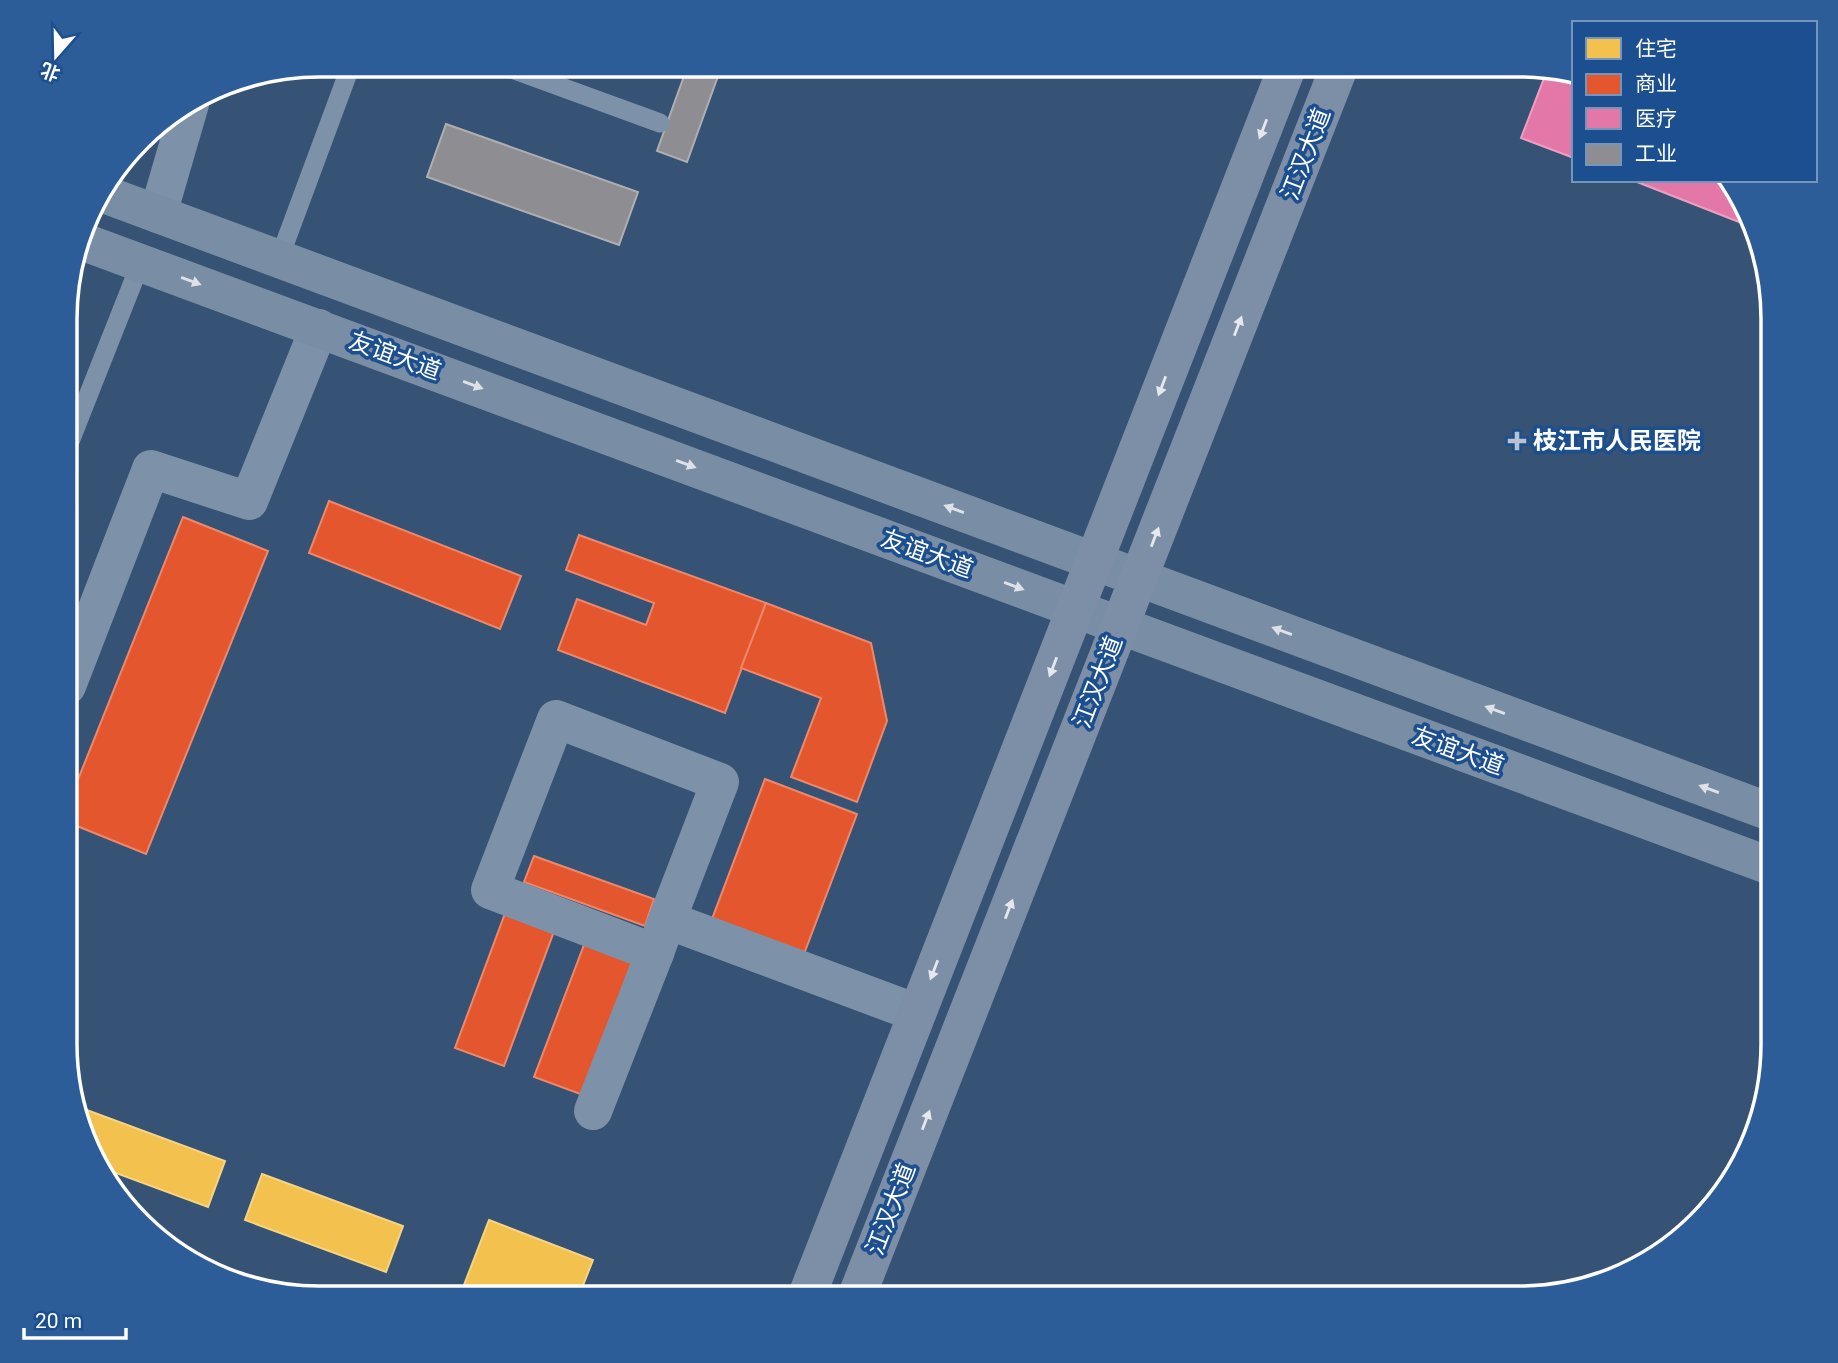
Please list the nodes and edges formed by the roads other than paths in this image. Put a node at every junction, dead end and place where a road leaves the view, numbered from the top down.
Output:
1 (346, 78) edge
2 (537, 78) edge
3 (1283, 78) edge
4 (1335, 78) edge
5 (186, 116) edge
6 (660, 123) dead end
7 (110, 196) edge
8 (158, 214) junction
9 (89, 244) edge
10 (279, 259) junction
11 (141, 262) junction
12 (319, 328) junction
13 (77, 423) edge
14 (1094, 561) junction
15 (1139, 578) junction
16 (1075, 609) junction
17 (1120, 625) junction
18 (77, 659) edge
19 (1760, 808) edge
20 (1760, 862) edge
21 (661, 936) junction
22 (917, 1013) junction
23 (593, 1111) dead end
24 (811, 1285) edge
25 (861, 1285) edge

1 - 10 lane
2 - 6 lane
3 -> 14 main road, 江汉大道
15 -> 4 main road, 江汉大道
5 - 8 street
7 - 8 main road, 友谊大道
8 - 10 main road, 友谊大道
9 - 11 main road, 友谊大道
14 -> 10 main road, 友谊大道
11 -> 12 main road, 友谊大道
11 - 13 lane
12 -> 16 main road, 友谊大道
12 - 18 street
14 - 15 main road, 友谊大道
14 - 16 main road, 江汉大道
15 - 17 main road, 江汉大道
19 -> 15 main road, 友谊大道
16 - 17 main road, 友谊大道
16 -> 22 main road, 江汉大道
17 - 20 main road, 友谊大道
25 -> 17 main road, 江汉大道
21 - 21 street
21 - 22 street
21 - 23 street
22 - 24 main road, 江汉大道

